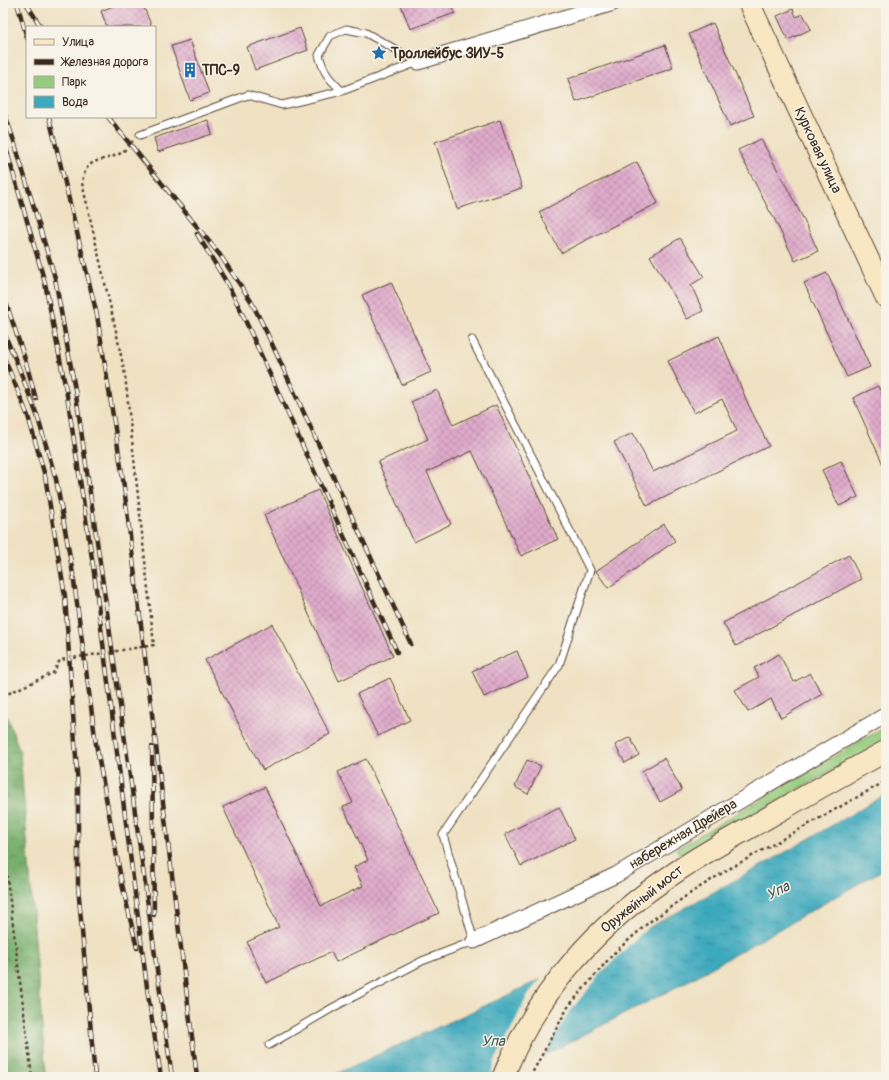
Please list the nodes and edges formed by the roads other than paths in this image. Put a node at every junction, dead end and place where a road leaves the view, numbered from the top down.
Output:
1 (613, 3) edge
2 (750, 3) edge
3 (418, 62) junction
4 (342, 91) junction
5 (140, 135) road end
6 (886, 297) edge
7 (472, 340) dead end
8 (886, 716) edge
9 (886, 751) edge
10 (886, 768) edge
11 (720, 860) junction
12 (474, 941) junction
13 (269, 1045) dead end
14 (503, 1077) edge
15 (518, 1077) edge

1 - 3 street
2 - 6 main road, Курковая улица
3 - 4 lane
3 - 4 lane
4 - 5 lane
7 - 12 lane
8 - 12 street, набережная Дрейера
9 - 11 main road
10 - 11 main road
11 - 14 main road, Оружейный мост
11 - 15 main road, Оружейный мост
12 - 13 lane

